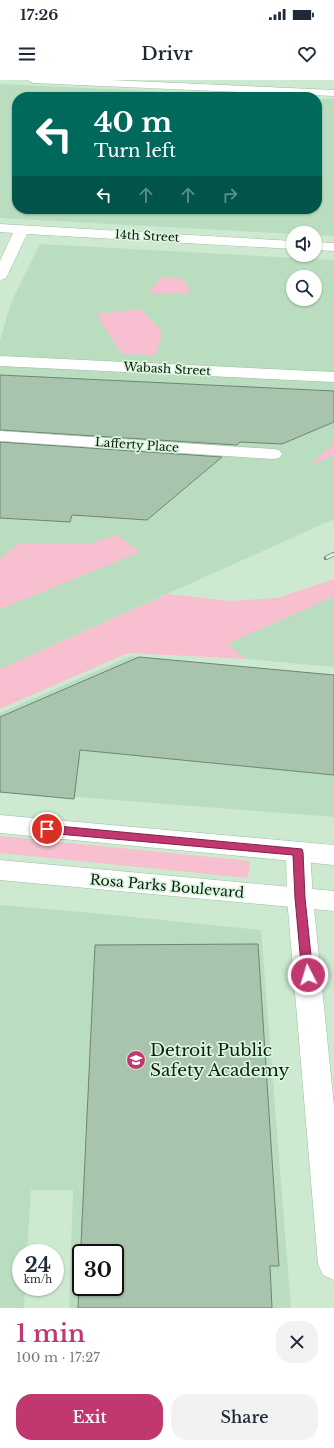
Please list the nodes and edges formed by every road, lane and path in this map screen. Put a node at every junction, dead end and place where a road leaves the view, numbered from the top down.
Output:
1 (33, 80) edge
2 (97, 81) edge
3 (314, 92) edge
4 (322, 92) edge
5 (334, 93) edge
6 (0, 228) edge
7 (22, 229) junction
8 (286, 245) edge
9 (322, 246) edge
10 (334, 247) edge
11 (0, 276) edge
12 (0, 361) edge
13 (334, 378) edge
14 (0, 436) edge
15 (274, 454) dead end
16 (0, 824) edge
17 (298, 852) junction
18 (334, 855) edge
19 (0, 870) edge
20 (300, 898) junction
21 (334, 901) edge
22 (334, 1264) edge

1 - 2 street
2 - 3 street
4 - 5 street
6 - 7 street, 14th Street
7 - 8 street, 14th Street
7 - 11 street
9 - 10 street
12 - 13 street, Wabash Street
14 - 15 street, Lafferty Place
16 - 17 street
17 - 18 street
17 - 20 street
19 - 20 street, Rosa Parks Boulevard
20 - 21 street, Rosa Parks Boulevard
20 - 22 street

